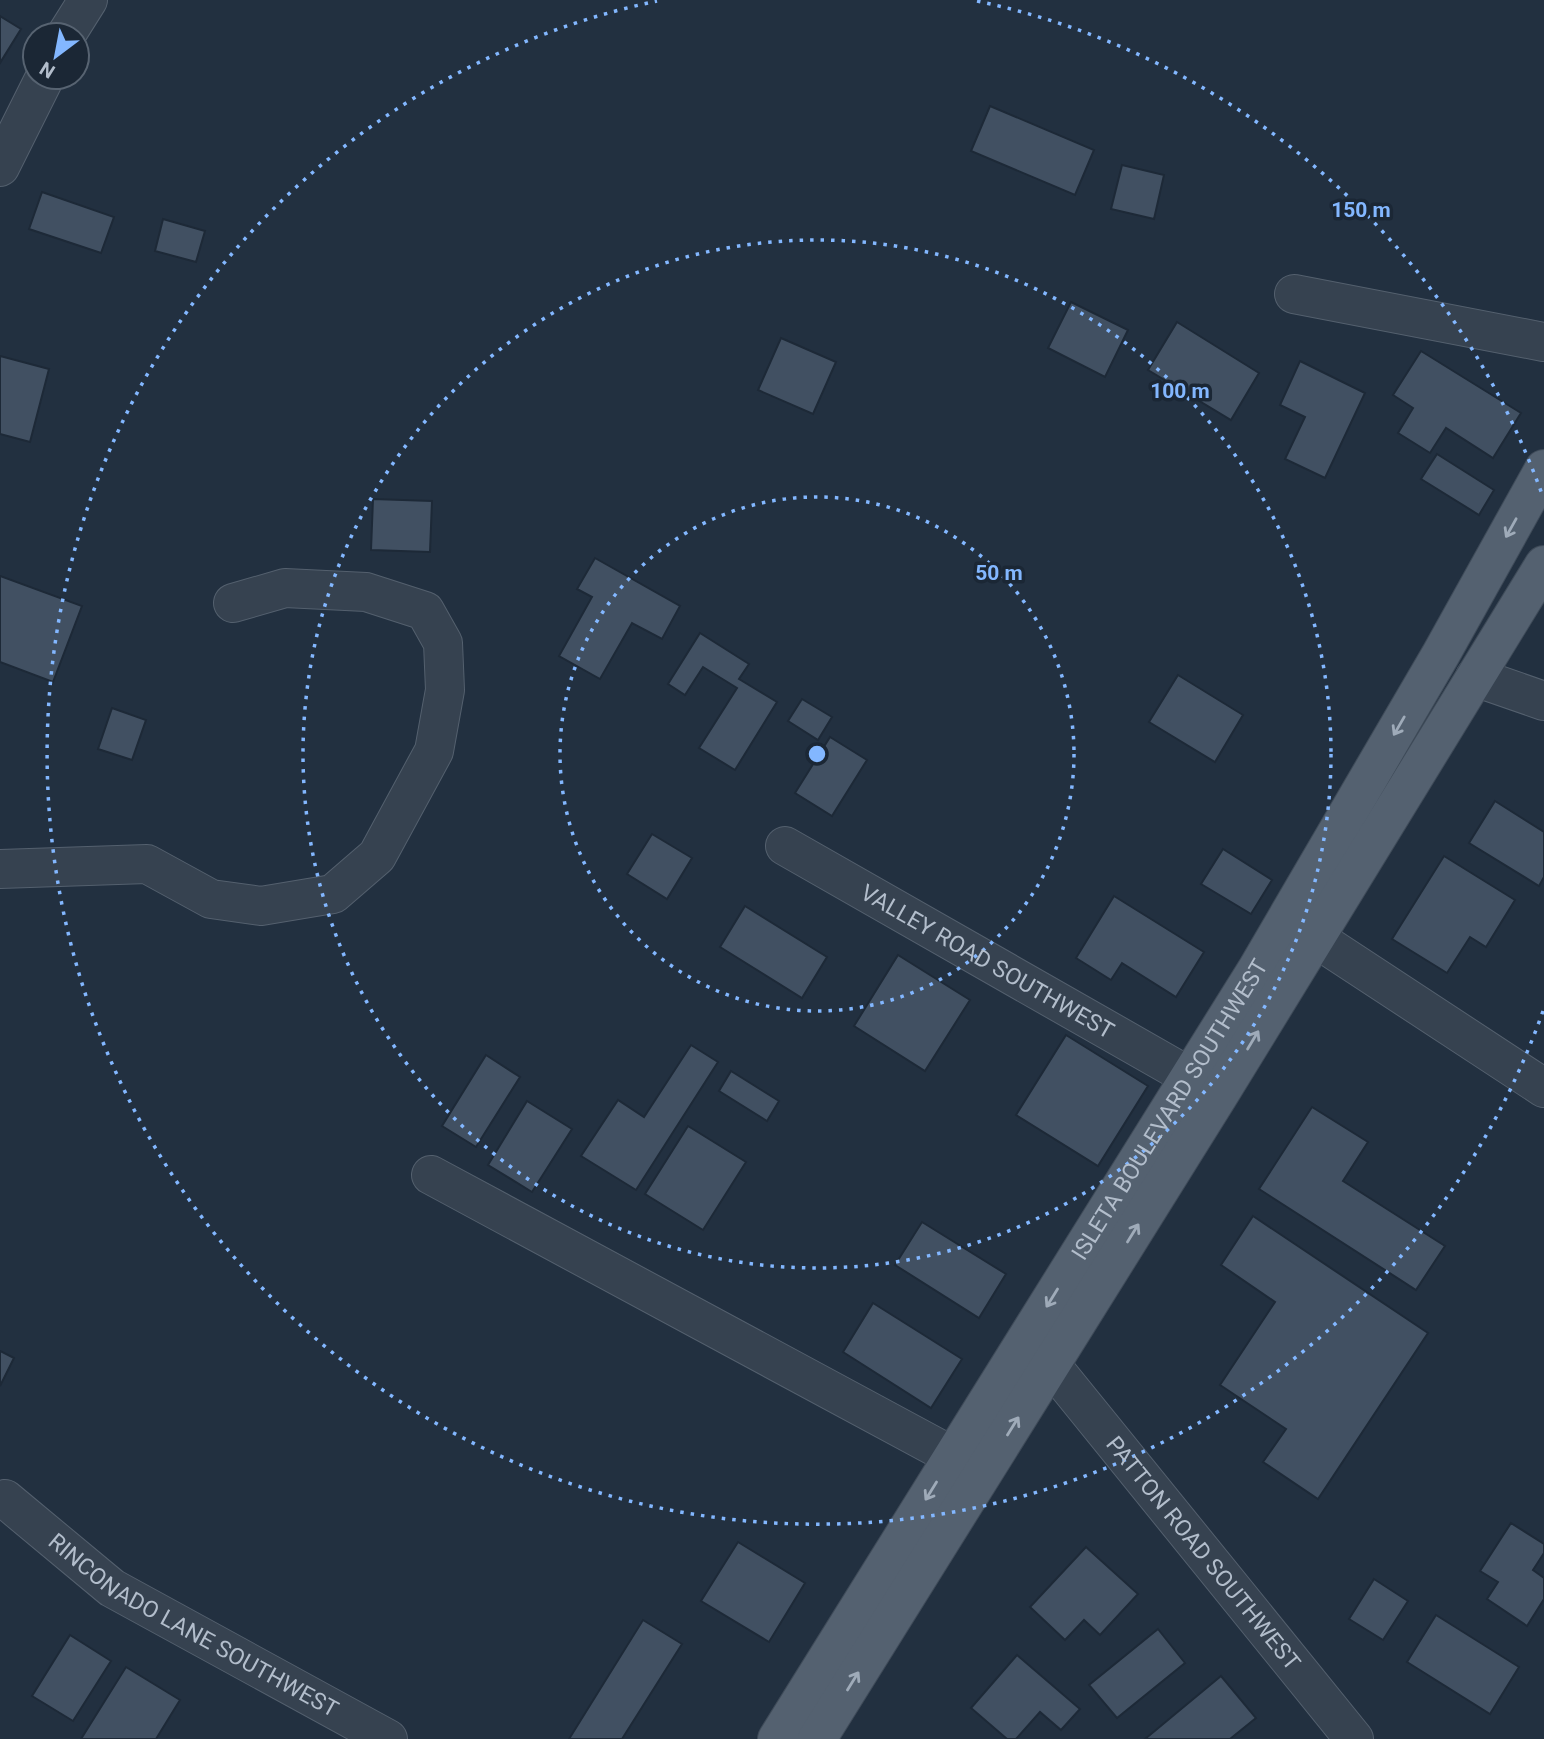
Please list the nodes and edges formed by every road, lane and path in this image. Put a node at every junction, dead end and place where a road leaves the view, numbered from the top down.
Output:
1 (88, 0) edge
2 (74, 21) edge
3 (38, 91) edge
4 (0, 167) edge
5 (1294, 294) dead end
6 (1544, 342) edge
7 (1544, 469) edge
8 (1544, 565) edge
9 (233, 603) dead end
10 (1475, 677) junction
11 (1544, 701) edge
12 (785, 846) dead end
13 (0, 869) edge
14 (1300, 928) junction
15 (1190, 1077) junction
16 (1544, 1088) edge
17 (431, 1175) dead end
18 (1051, 1365) junction
19 (968, 1464) junction
20 (5, 1499) dead end
21 (388, 1739) edge
22 (777, 1739) edge
23 (817, 1739) edge
24 (1354, 1739) edge

1 - 2 street
3 - 4 street
5 - 6 street
7 -> 14 main road, ISLETA BOULEVARD SOUTHWEST
8 - 10 main road, ISLETA BOULEVARD SOUTHWEST
9 - 13 street
10 - 11 street
10 - 14 main road, ISLETA BOULEVARD SOUTHWEST
12 - 15 street, VALLEY ROAD SOUTHWEST
14 - 15 main road, ISLETA BOULEVARD SOUTHWEST
14 - 16 street
18 -> 14 main road, ISLETA BOULEVARD SOUTHWEST
15 -> 19 main road, ISLETA BOULEVARD SOUTHWEST
17 - 19 street
19 -> 18 main road, ISLETA BOULEVARD SOUTHWEST
18 - 24 street, PATTON ROAD SOUTHWEST
19 -> 22 main road, ISLETA BOULEVARD SOUTHWEST
23 -> 19 main road, ISLETA BOULEVARD SOUTHWEST
20 - 21 street, RINCONADO LANE SOUTHWEST

